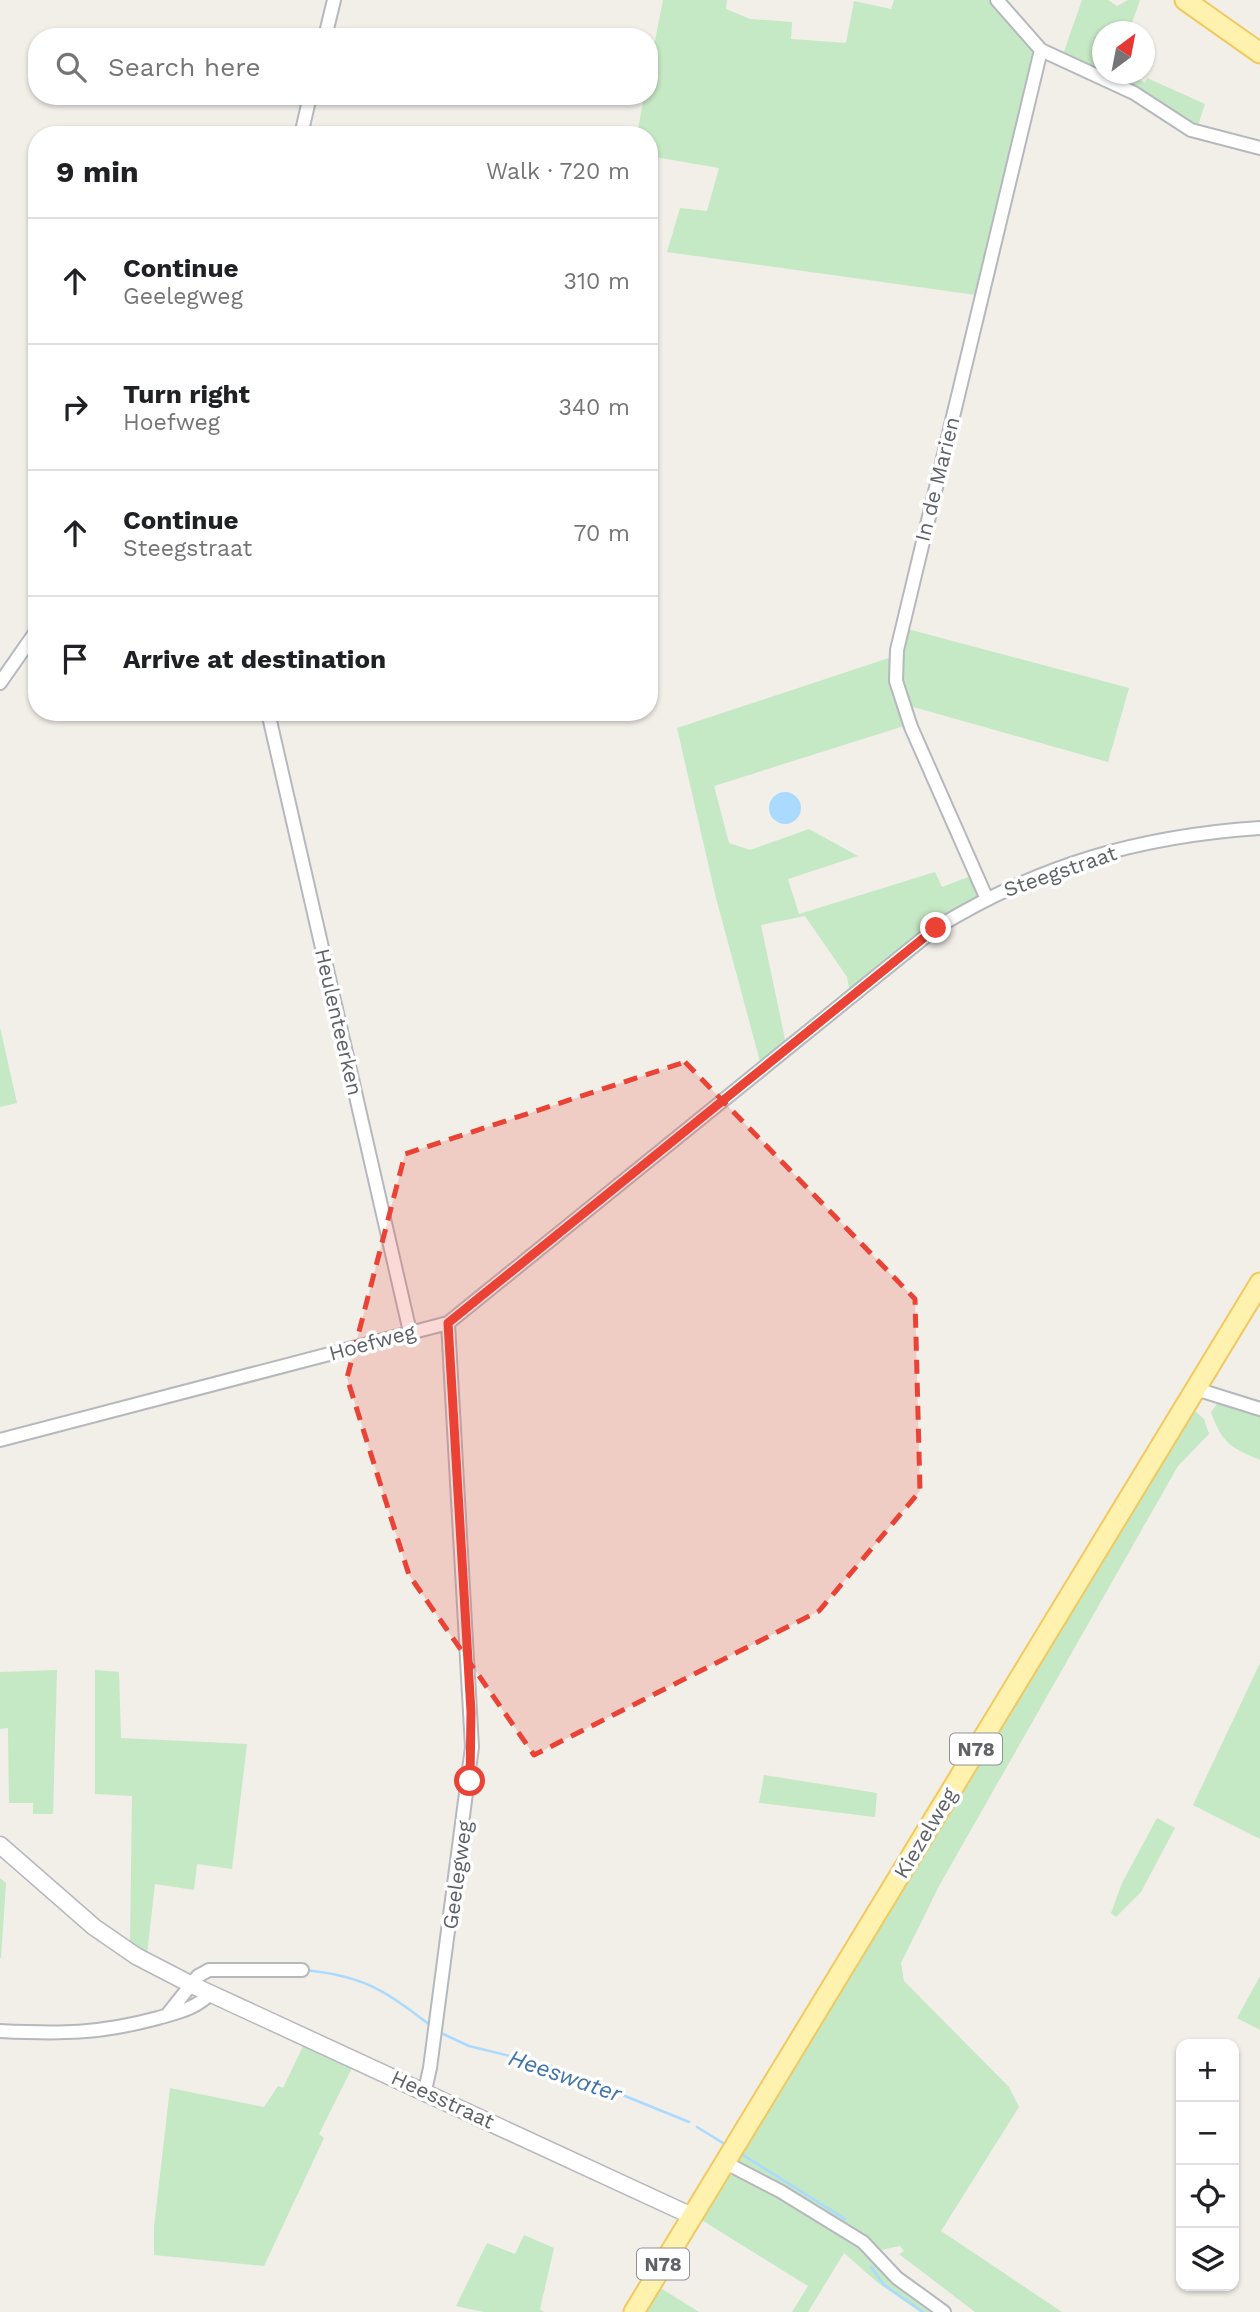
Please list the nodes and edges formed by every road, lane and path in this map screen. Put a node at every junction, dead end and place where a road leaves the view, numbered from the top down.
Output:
1 (334, 0) edge
2 (997, 0) edge
3 (1185, 0) edge
4 (327, 28) edge
5 (1041, 50) junction
6 (1260, 54) edge
7 (308, 105) edge
8 (303, 126) edge
9 (1260, 148) edge
10 (28, 643) edge
11 (0, 683) edge
12 (270, 721) edge
13 (1260, 828) edge
14 (986, 897) junction
15 (849, 998) joint
16 (1260, 1283) edge
17 (448, 1323) junction
18 (410, 1332) junction
19 (1196, 1389) junction
20 (1260, 1409) edge
21 (0, 1440) edge
22 (0, 1845) edge
23 (302, 1970) dead end
24 (192, 1985) junction
25 (211, 1993) junction
26 (167, 2015) junction
27 (0, 2031) edge
28 (425, 2090) junction
29 (724, 2162) junction
30 (692, 2216) junction
31 (634, 2312) edge
32 (944, 2312) edge

1 - 4 street
2 - 5 street
3 - 6 main road
5 - 9 street
5 - 14 street, In de Marien
7 - 8 street
10 - 11 street
12 - 18 street, Heulenteerken
13 - 14 street, Steegstraat
14 - 15 street, Steegstraat
15 - 17 street, Hoefweg
16 - 19 main road, Kiezelweg / N78
17 - 18 street, Hoefweg
17 - 28 street, Geelegweg
18 - 21 street, Hoefweg
19 - 20 street
19 - 29 main road, Kiezelweg / N78
22 - 24 street, Heesstraat
23 - 24 street
24 - 25 street, Heesstraat
24 - 26 street
25 - 26 street
25 - 28 street, Heesstraat
26 - 27 street
28 - 30 street, Heesstraat
29 - 30 main road, Kiezelweg / N78
29 - 32 street
30 - 31 main road, Kiezelweg / N78

